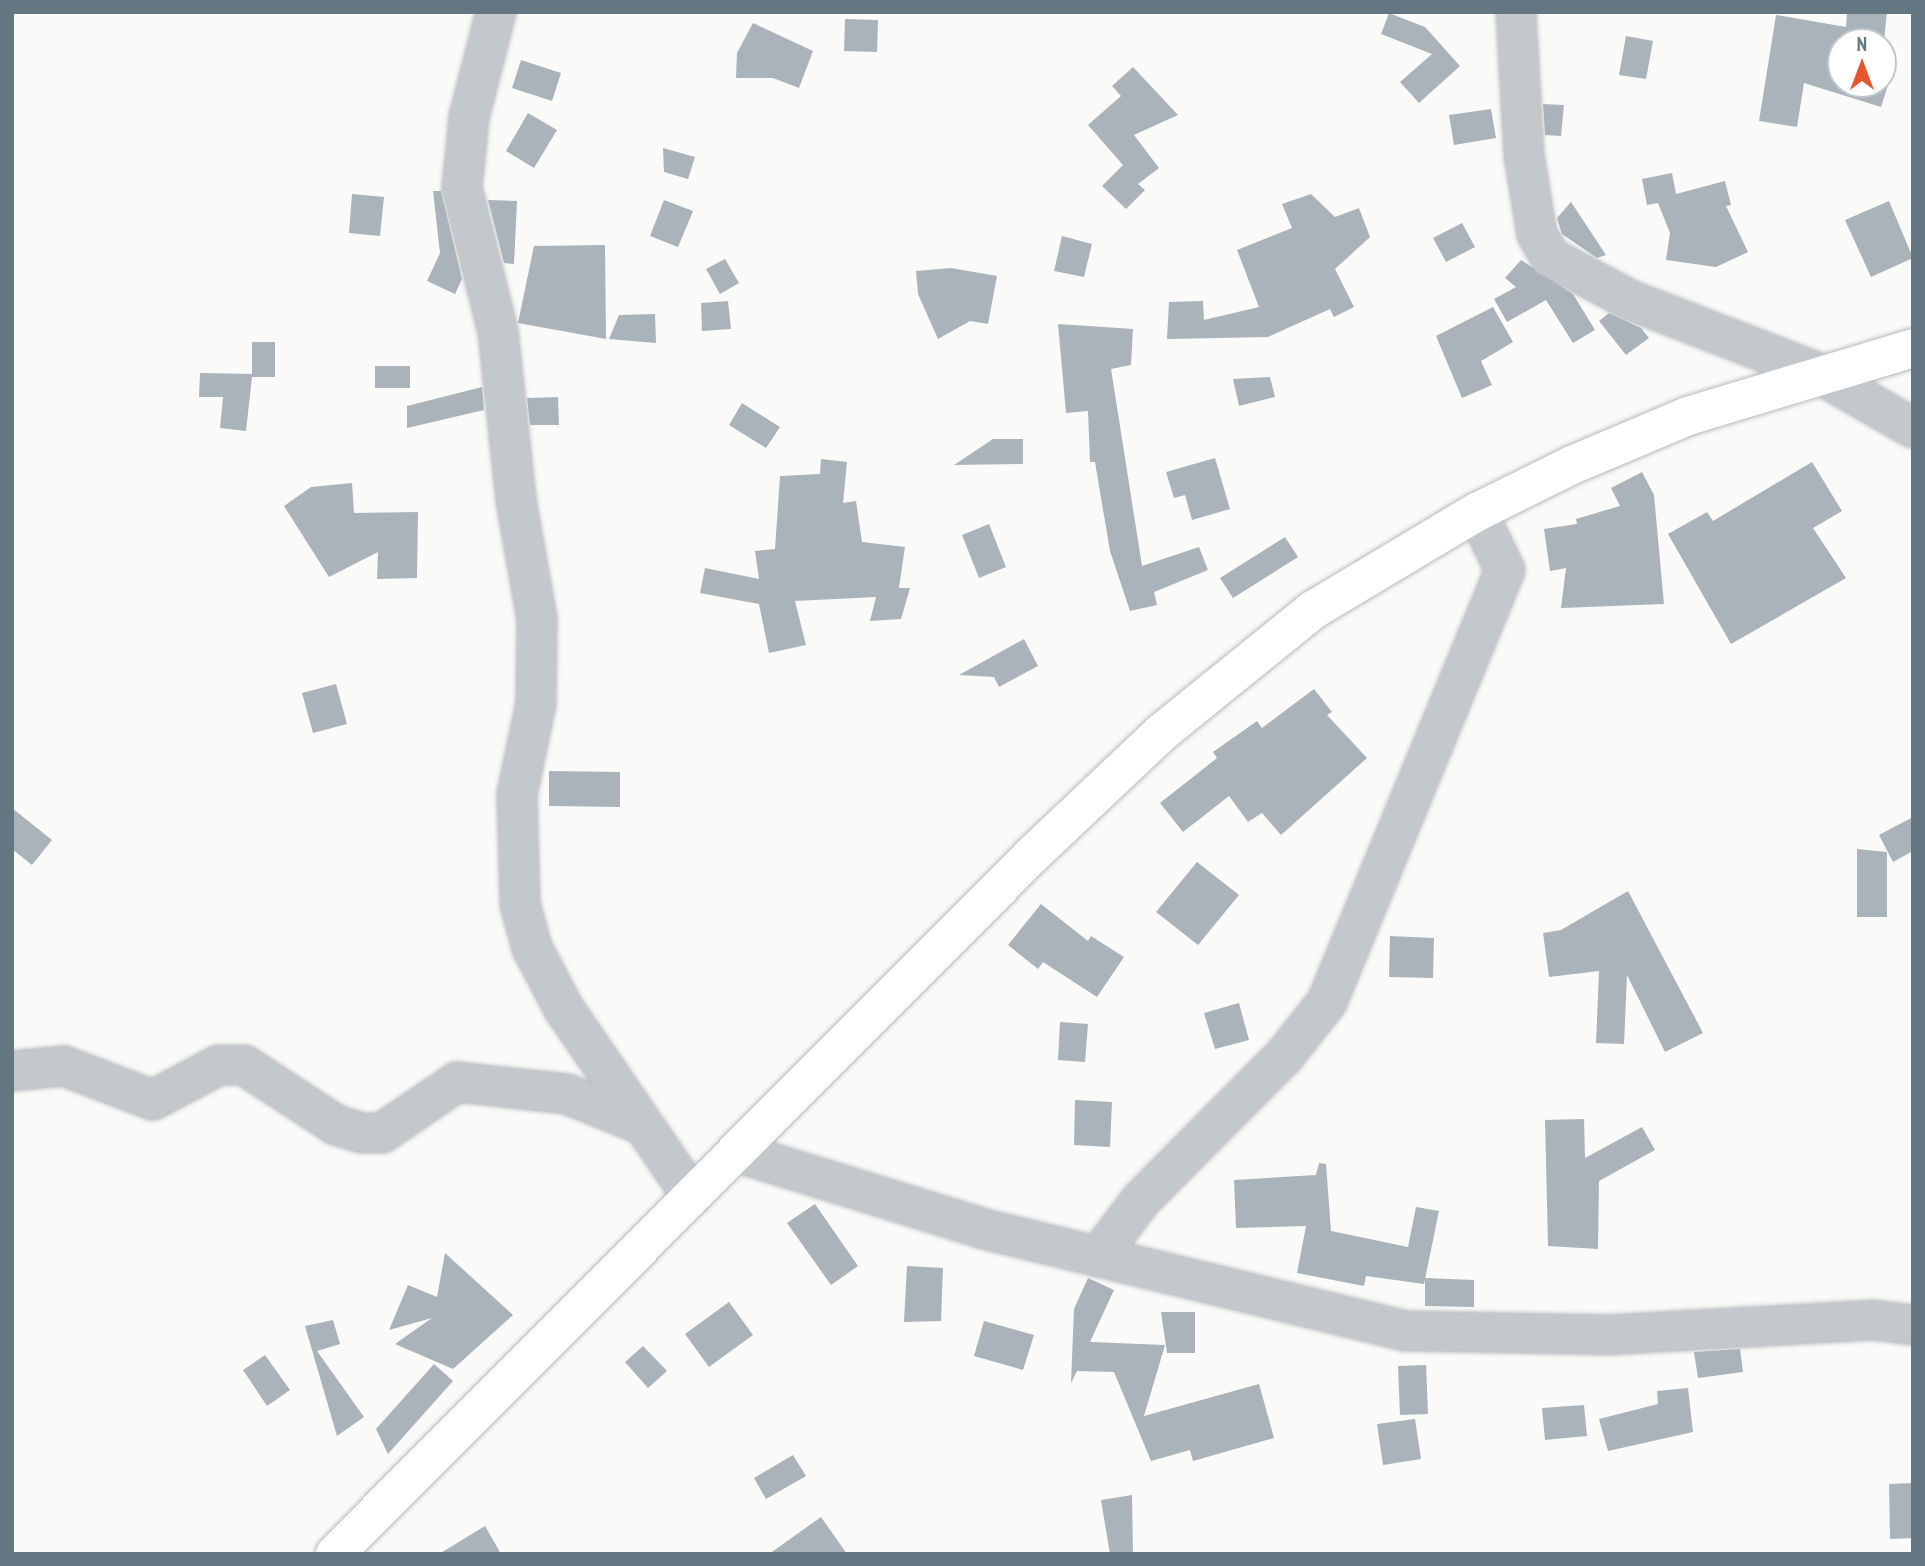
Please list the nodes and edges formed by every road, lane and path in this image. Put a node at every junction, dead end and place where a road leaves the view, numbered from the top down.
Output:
1 (496, 12) edge
2 (1517, 12) edge
3 (1913, 348) edge
4 (1816, 372) junction
5 (1913, 428) edge
6 (1477, 512) junction
7 (12, 1071) edge
8 (636, 1122) junction
9 (736, 1152) junction
10 (692, 1196) junction
11 (1098, 1257) junction
12 (1913, 1325) edge
13 (335, 1554) edge

1 - 8 street
2 - 4 street
3 - 4 main road
4 - 5 street
4 - 6 main road
6 - 9 main road
6 - 11 street
7 - 8 street
8 - 10 street
9 - 10 main road
9 - 11 street
10 - 13 main road
11 - 12 street

